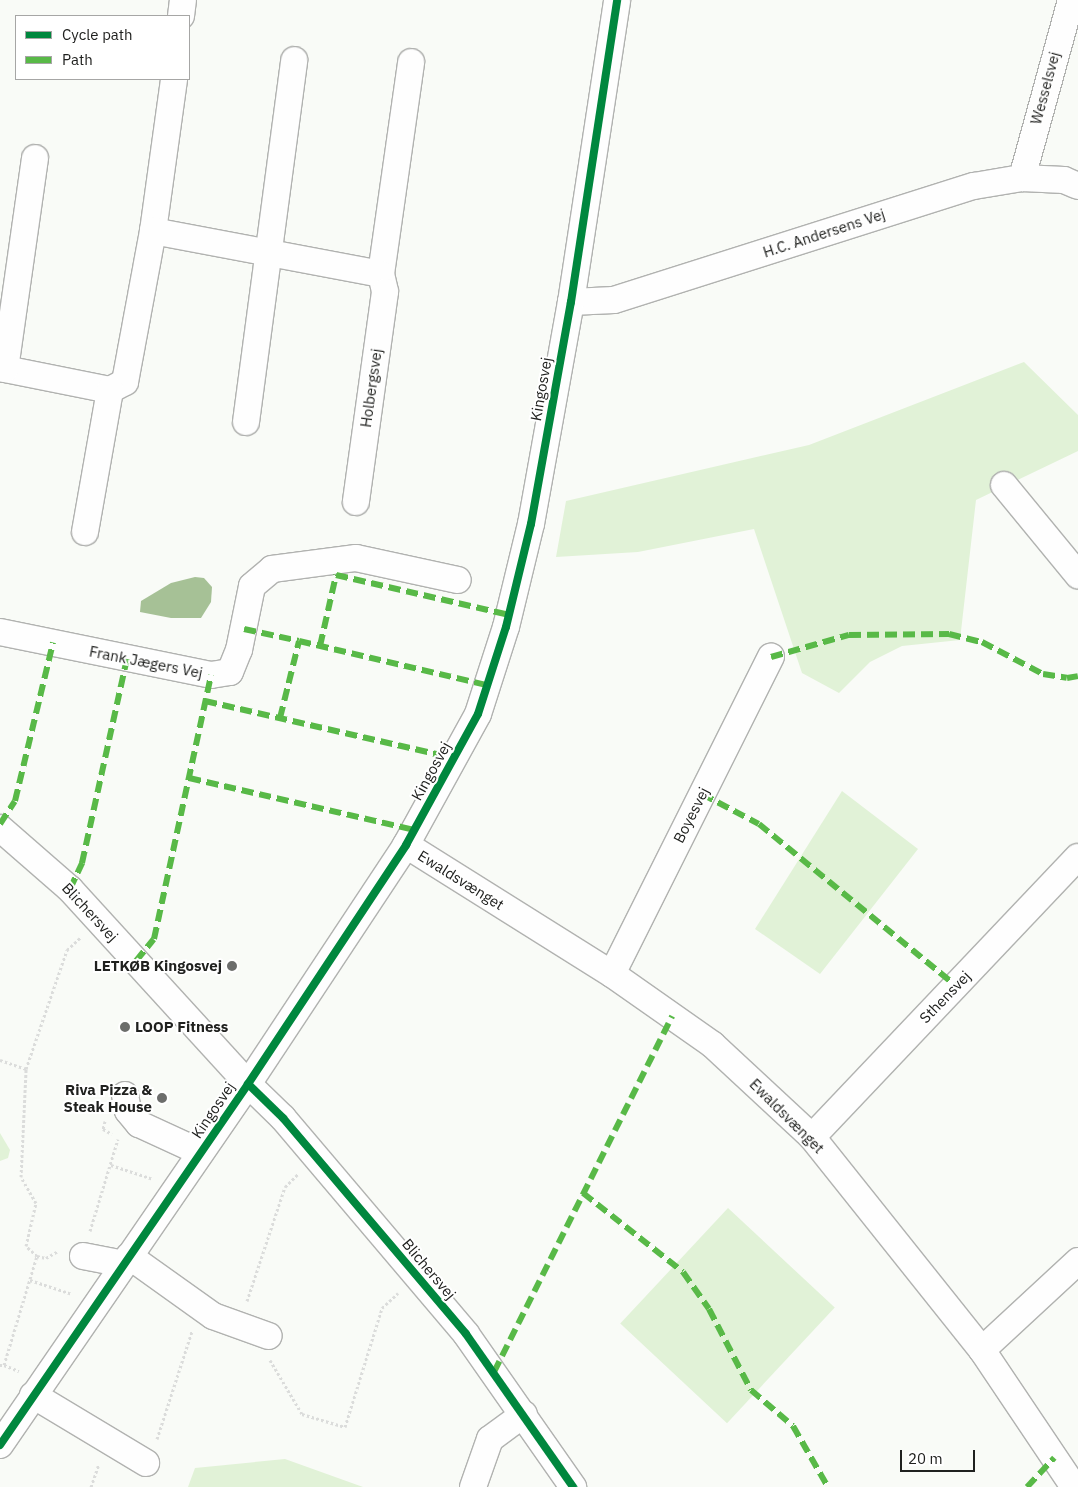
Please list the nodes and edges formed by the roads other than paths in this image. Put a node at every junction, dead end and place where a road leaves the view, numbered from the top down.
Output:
1 (183, 0) edge
2 (617, 0) edge
3 (1071, 0) edge
4 (181, 15) edge
5 (294, 60) dead end
6 (411, 62) dead end
7 (174, 80) edge
8 (35, 158) dead end
9 (1022, 178) junction
10 (1078, 186) edge
11 (153, 231) junction
12 (268, 253) junction
13 (381, 274) junction
14 (571, 302) junction
15 (2, 368) edge
16 (110, 390) junction
17 (246, 422) dead end
18 (1004, 484) dead end
19 (356, 502) dead end
20 (85, 532) dead end
21 (1078, 575) edge
22 (458, 580) dead end
23 (0, 632) edge
24 (771, 657) dead end
25 (0, 828) edge
26 (406, 845) junction
27 (1078, 858) edge
28 (612, 974) junction
29 (248, 1084) junction
30 (115, 1104) road end
31 (812, 1137) junction
32 (200, 1152) junction
33 (83, 1256) road end
34 (126, 1260) junction
35 (1078, 1261) edge
36 (269, 1336) road end
37 (982, 1350) junction
38 (33, 1395) junction
39 (524, 1414) junction
40 (0, 1444) edge
41 (146, 1463) road end
42 (473, 1487) edge
43 (572, 1487) edge
44 (1074, 1487) edge

1 - 4 street
2 - 14 street, Kingosvej
3 - 9 street, Wesselsvej
5 - 12 street
6 - 13 street, Holbergsvej
7 - 11 street
8 - 15 street
9 - 10 street, H.C. Andersens Vej
9 - 14 street, H.C. Andersens Vej
11 - 12 street
11 - 16 street
12 - 13 street
12 - 17 street
13 - 19 street, Holbergsvej
14 - 26 street, Kingosvej
15 - 16 street
16 - 20 street
18 - 21 street
22 - 23 street, Frank Jægers Vej
24 - 28 street, Boyesvej
25 - 29 street, Blichersvej
26 - 28 street, Ewaldsvænget
26 - 29 street, Kingosvej
27 - 31 street, Sthensvej
28 - 31 street, Ewaldsvænget
29 - 32 street, Kingosvej
29 - 39 street, Blichersvej
30 - 32 street
31 - 37 street, Ewaldsvænget
32 - 34 street, Kingosvej
33 - 34 street
34 - 36 street
34 - 38 street, Kingosvej
35 - 37 street
37 - 44 street, Ewaldsvænget
38 - 40 street, Kingosvej
38 - 41 street
39 - 42 street
39 - 43 street, Blichersvej

